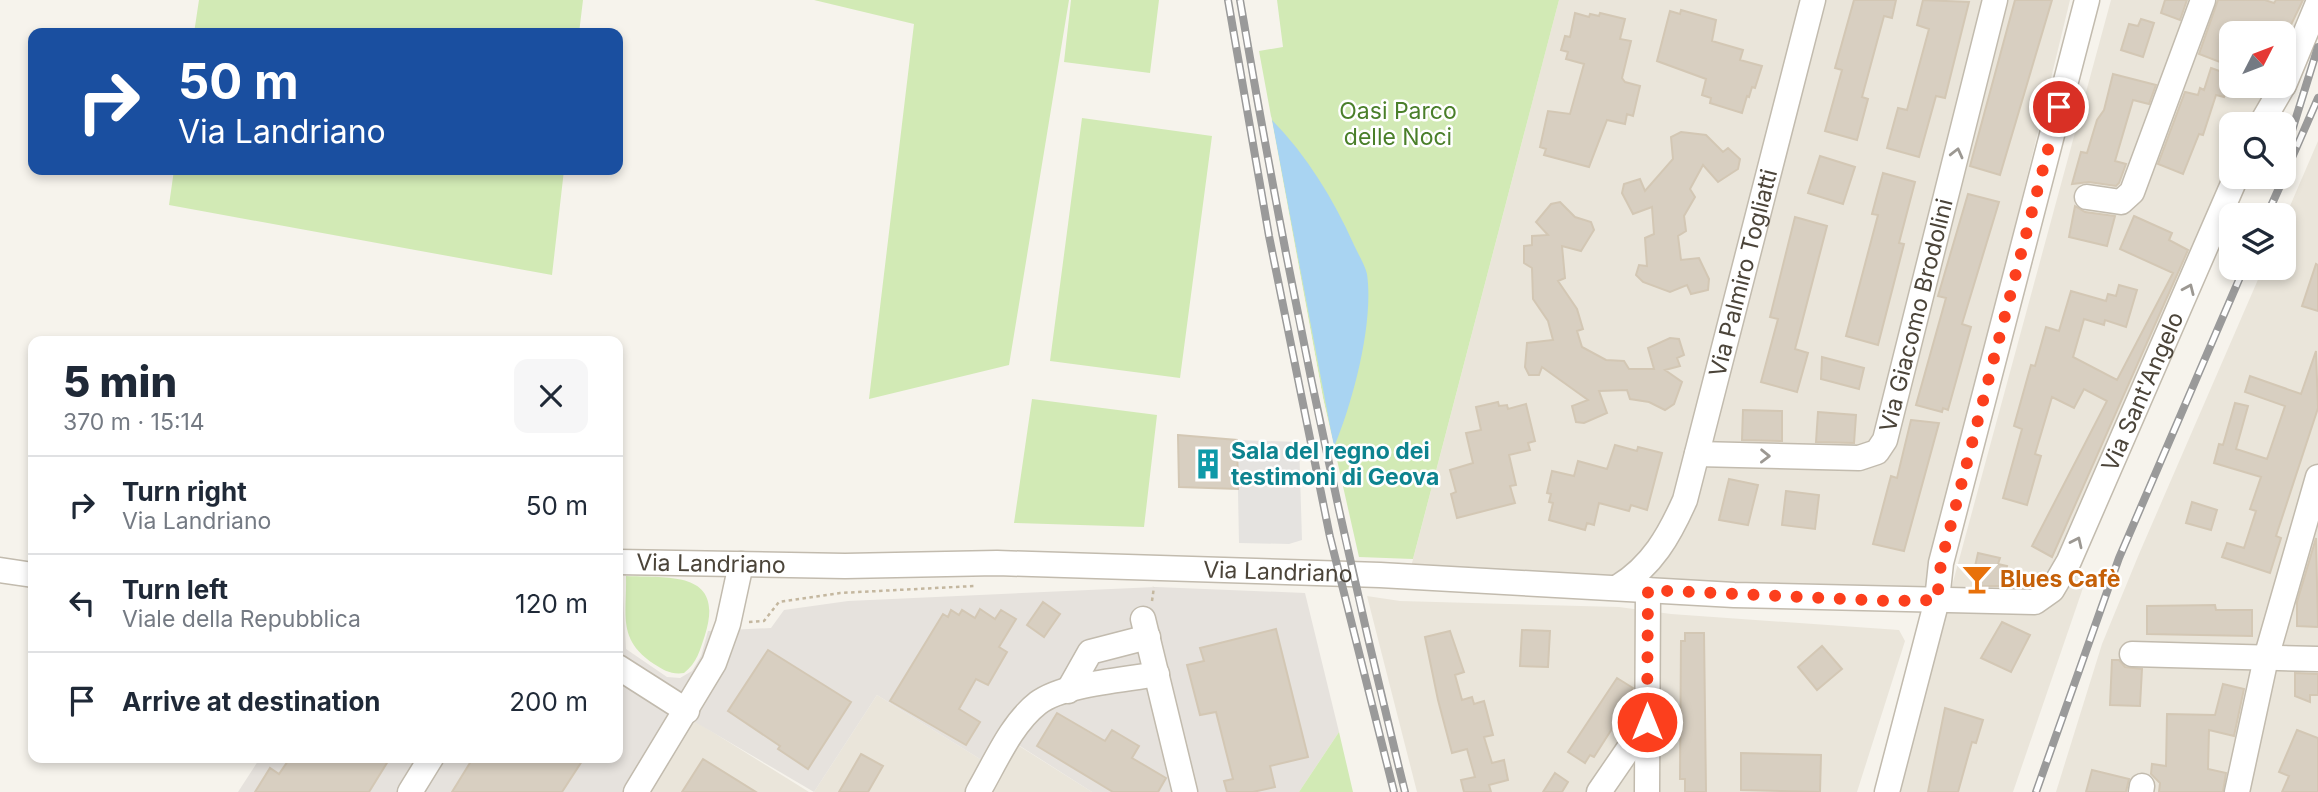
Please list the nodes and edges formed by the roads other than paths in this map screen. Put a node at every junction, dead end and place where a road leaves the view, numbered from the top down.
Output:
1 (1813, 0) edge
2 (1996, 0) edge
3 (2087, 0) edge
4 (2100, 0) edge
5 (2203, 0) edge
6 (2318, 3) edge
7 (2296, 55) edge
8 (2231, 189) edge
9 (2087, 197) dead end
10 (1697, 454) junction
11 (2318, 477) edge
12 (1664, 540) junction
13 (623, 562) edge
14 (741, 564) junction
15 (0, 570) edge
16 (28, 574) edge
17 (1618, 587) junction
18 (1648, 590) junction
19 (1674, 591) junction
20 (1937, 600) junction
21 (2042, 600) joint
22 (2132, 654) dead end
23 (2266, 658) junction
24 (2318, 659) edge
25 (623, 670) edge
26 (1157, 674) junction
27 (1068, 691) junction
28 (687, 711) junction
29 (1647, 722) junction
30 (428, 763) edge
31 (410, 792) edge
32 (636, 792) edge
33 (978, 792) edge
34 (1185, 792) edge
35 (1599, 792) edge
36 (1647, 792) edge
37 (1887, 792) edge
38 (2237, 792) edge

1 - 10 street, Via Palmiro Togliatti
10 -> 2 street, Via Giacomo Brodolini
3 - 20 street
4 - 20 street
5 - 9 street
6 - 7 street
21 -> 8 street, Via Sant'Angelo
10 - 12 street, Via Palmiro Togliatti
11 - 23 street
12 - 17 street, Via Palmiro Togliatti
12 - 19 street
13 - 14 street, Via Landriano
14 - 17 street, Via Landriano
14 - 28 street
15 - 16 street
17 - 18 street, Via Landriano
18 - 19 street, Via Landriano
18 - 29 street
19 - 20 street, Via Landriano
20 - 21 street, Via Landriano
20 - 37 street
22 - 23 street
23 - 24 street
23 - 38 street
25 - 28 street
26 - 27 street
26 - 27 street
26 - 34 street
27 - 33 street
28 - 32 street
29 - 35 street
29 - 36 street
30 - 31 street

